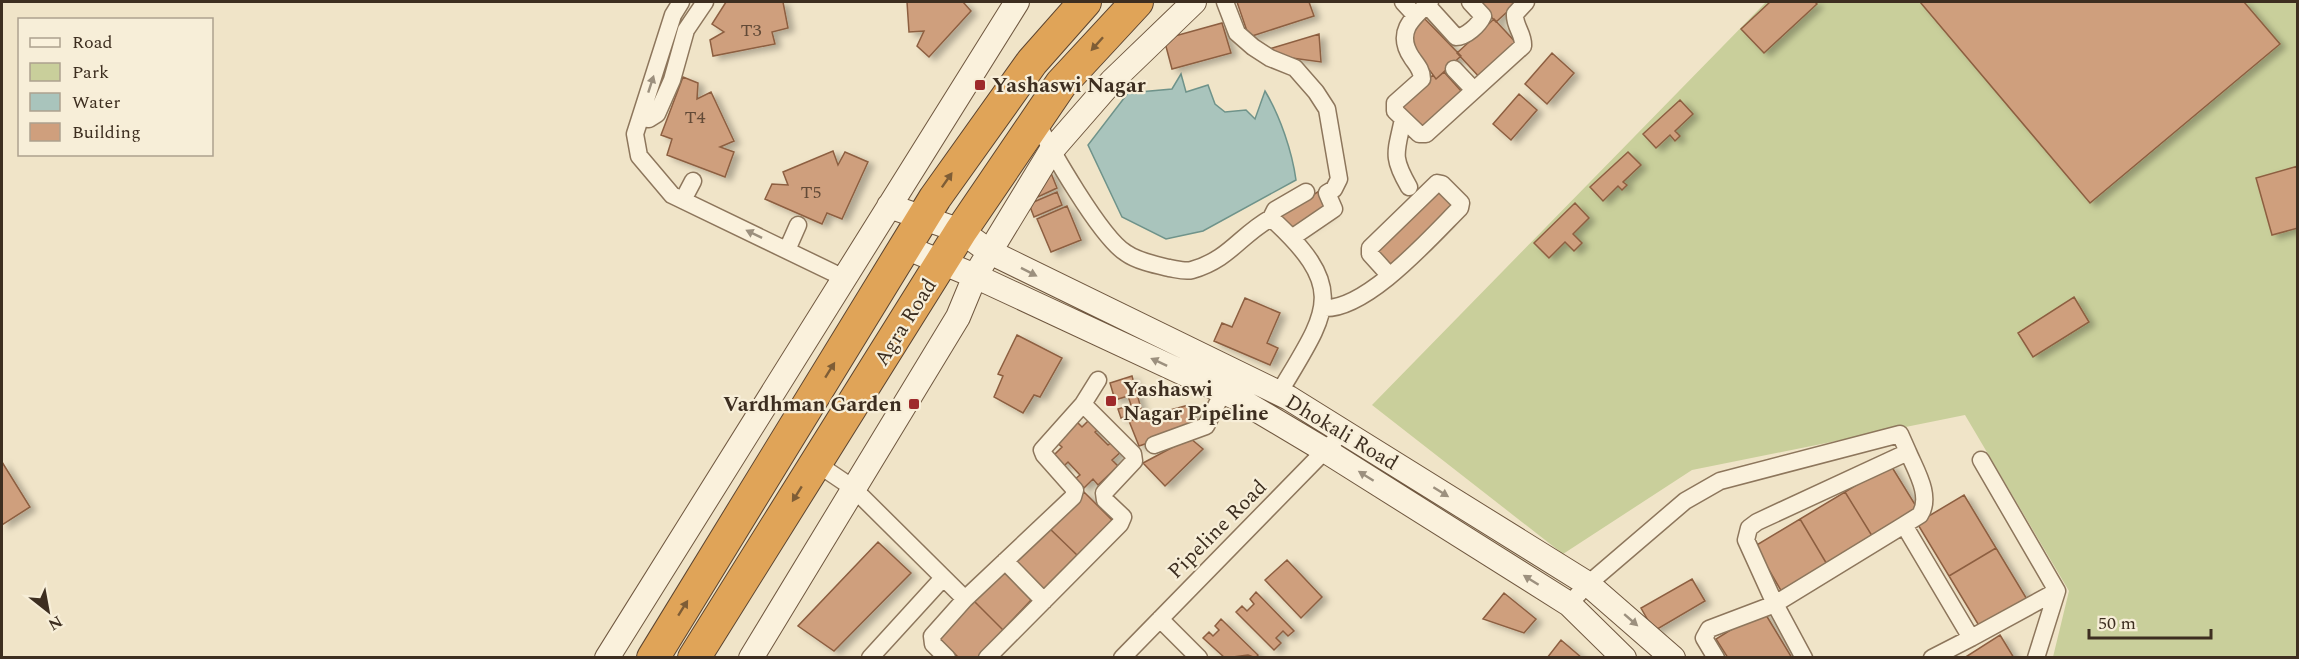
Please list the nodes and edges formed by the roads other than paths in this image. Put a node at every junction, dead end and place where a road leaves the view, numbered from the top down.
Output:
1 (681, 2) edge
2 (705, 2) edge
3 (1137, 2) edge
4 (1194, 2) edge
5 (1225, 2) edge
6 (1403, 2) edge
7 (1470, 2) edge
8 (1526, 2) edge
9 (1082, 4) edge
10 (1009, 5) edge
11 (1424, 7) edge
12 (1454, 69) dead end
13 (1474, 90) junction
14 (640, 118) junction
15 (1036, 120) junction
16 (1403, 120) junction
17 (1051, 151) junction
18 (693, 181) dead end
19 (1409, 187) dead end
20 (1306, 192) dead end
21 (683, 200) junction
22 (889, 206) junction
23 (1271, 218) junction
24 (921, 219) junction
25 (798, 225) dead end
26 (962, 231) junction
27 (1293, 237) junction
28 (905, 247) junction
29 (787, 250) junction
30 (990, 252) junction
31 (942, 262) junction
32 (1389, 275) junction
33 (975, 276) junction
34 (844, 278) junction
35 (1323, 308) junction
36 (1203, 356) junction
37 (1190, 376) junction
38 (1098, 380) dead end
39 (1223, 392) junction
40 (1279, 393) junction
41 (1083, 404) junction
42 (1344, 431) junction
43 (1155, 445) dead end
44 (1326, 451) junction
45 (1908, 452) junction
46 (1981, 460) dead end
47 (816, 463) junction
48 (853, 488) junction
49 (1904, 525) junction
50 (1005, 561) junction
51 (943, 578) junction
52 (1588, 584) junction
53 (2056, 591) junction
54 (966, 599) junction
55 (1044, 602) junction
56 (1569, 604) junction
57 (1775, 604) junction
58 (1160, 619) junction
59 (1971, 638) junction
60 (607, 657) edge
61 (653, 657) edge
62 (694, 657) edge
63 (751, 657) edge
64 (870, 657) edge
65 (947, 657) edge
66 (987, 657) edge
67 (1122, 657) edge
68 (1200, 657) edge
69 (1624, 657) edge
70 (1672, 657) edge
71 (1716, 657) edge
72 (1804, 657) edge
73 (1932, 657) edge
74 (2036, 657) edge

14 -> 1 street
2 - 14 street
3 -> 15 highway, Agra Road
4 - 17 street
5 - 27 street
6 - 11 street
7 - 11 street
8 - 13 street
24 -> 9 highway, Agra Road
10 - 22 street
11 - 16 street
12 - 13 street
13 - 16 street
14 - 21 street
15 - 17 street
15 - 26 highway, Agra Road
16 - 19 street
17 - 23 street
17 - 30 street
18 - 21 street
20 - 23 street
29 -> 21 street
22 - 24 street, Dhokali Road
22 - 34 street
23 - 27 street
24 - 26 street, Dhokali Road
24 - 28 highway, Agra Road
25 - 29 street
26 - 30 street, Dhokali Road
26 - 31 highway, Agra Road
27 - 35 street
28 - 31 street, Dhokali Road
61 -> 28 highway, Agra Road
29 - 34 street
30 - 33 street
30 -> 36 street, Dhokali Road
31 - 33 street, Dhokali Road
31 - 47 highway, Agra Road
32 - 32 street
32 - 35 street
37 -> 33 street, Dhokali Road
33 - 48 street
34 - 60 street
35 - 40 street
36 - 37 street
36 - 40 street, Dhokali Road
37 - 39 street, Dhokali Road
38 - 41 street
39 - 43 street
39 - 44 street, Dhokali Road
40 - 42 street, Dhokali Road
41 - 50 street
41 - 55 street
42 - 44 street, Pipeline Road
42 -> 52 street, Dhokali Road
56 -> 44 street, Dhokali Road
44 - 58 street, Pipeline Road
45 - 49 street
45 - 52 street
45 - 57 street
46 - 53 street
47 - 48 street
47 -> 62 highway, Agra Road
48 - 51 street
48 - 63 street
49 - 57 street
49 - 59 street
50 - 54 street
50 - 55 street
51 - 54 street
51 - 64 street
52 - 56 street
52 -> 70 street, Dhokali Road
53 - 59 street
53 - 74 street
54 - 65 street
55 - 66 street
56 - 69 street, Dhokali Road
57 - 71 street
57 - 72 street
58 - 67 street, Pipeline Road
58 - 68 street
59 - 73 street

